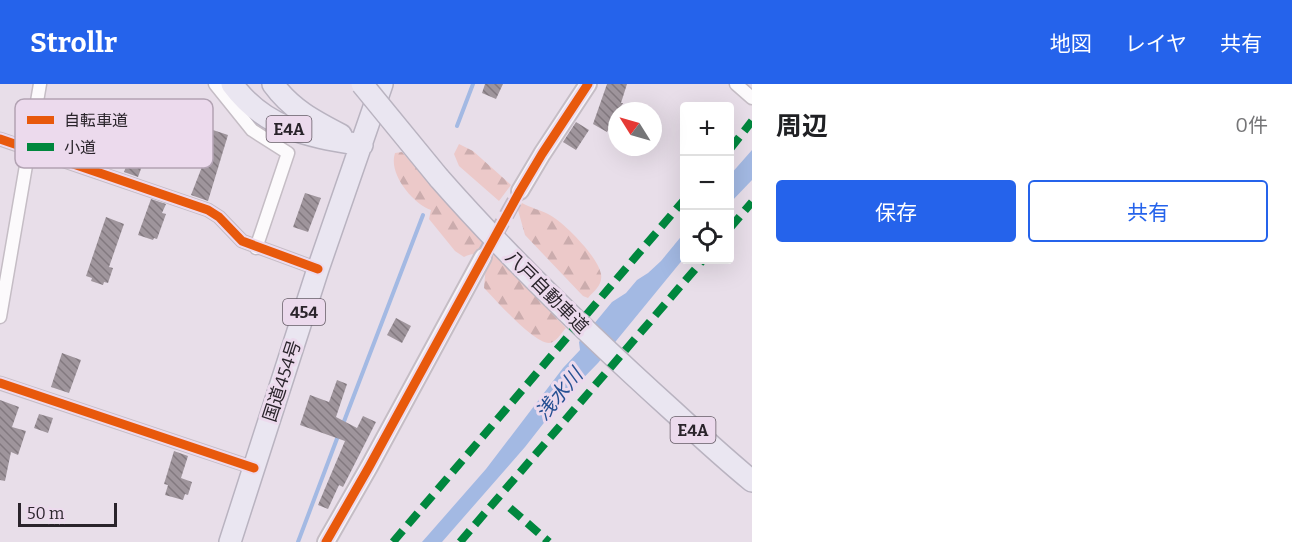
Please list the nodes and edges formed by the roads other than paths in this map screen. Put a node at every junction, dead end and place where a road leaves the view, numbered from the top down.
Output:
1 (40, 84) edge
2 (215, 84) edge
3 (232, 84) edge
4 (273, 84) edge
5 (362, 84) edge
6 (375, 84) edge
7 (382, 84) edge
8 (588, 84) edge
9 (736, 84) edge
10 (752, 98) edge
11 (37, 99) edge
12 (0, 139) edge
13 (15, 144) edge
14 (362, 145) junction
15 (25, 168) edge
16 (84, 168) edge
17 (443, 175) junction
18 (520, 192) tunnel mouth
19 (256, 248) junction
20 (483, 257) tunnel mouth
21 (318, 269) junction
22 (0, 317) edge
23 (639, 374) junction
24 (0, 383) edge
25 (254, 468) junction
26 (752, 469) edge
27 (752, 482) edge
28 (230, 542) edge
29 (326, 542) edge

1 - 11 street
2 - 19 street
3 - 14 highway, E4A
4 - 14 highway, E4A
5 - 17 highway, 八戸自動車道, bridge
6 - 17 highway, 八戸自動車道
7 - 14 highway, 国道454号 / 454
8 - 18 street
9 - 10 street
12 - 13 street
14 - 21 highway, 国道454号 / 454
15 - 22 street
16 - 19 street
17 - 23 highway, 八戸自動車道
19 - 21 street
20 - 29 street
21 - 25 highway, 国道454号 / 454
23 - 26 highway, 八戸自動車道 / E4A
23 - 27 highway, 八戸自動車道 / E4A
24 - 25 street
25 - 28 highway, 国道454号 / 454

